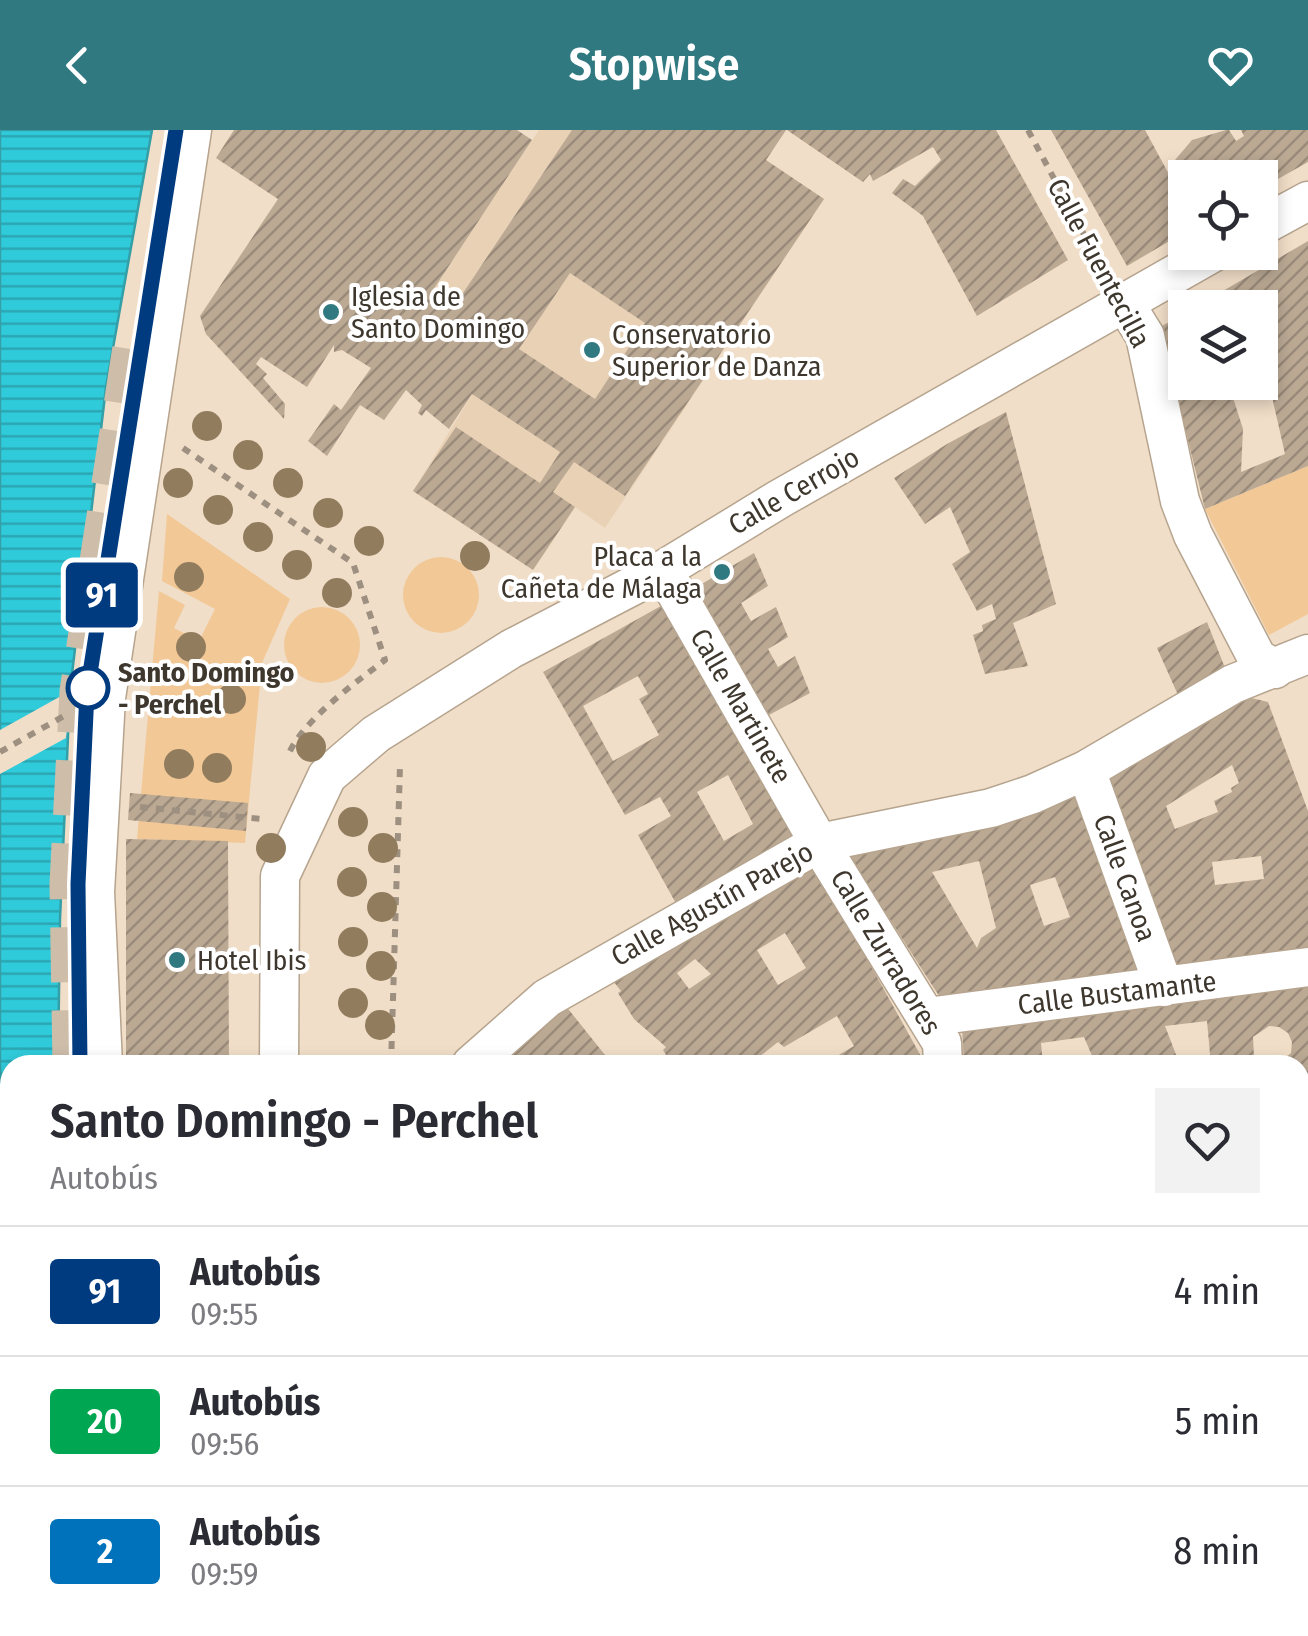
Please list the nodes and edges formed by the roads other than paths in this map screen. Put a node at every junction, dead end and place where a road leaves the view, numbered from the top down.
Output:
1 (192, 130) edge
2 (1308, 201) edge
3 (1278, 217) edge
4 (1182, 270) edge
5 (1124, 302) junction
6 (663, 570) junction
7 (1297, 669) edge
8 (1086, 770) junction
9 (819, 842) junction
10 (1308, 968) edge
11 (1164, 987) junction
12 (927, 1016) junction
13 (103, 1055) edge
14 (279, 1055) edge
15 (482, 1055) edge
16 (943, 1055) edge

1 - 13 street
2 - 3 street
4 - 5 street, Calle Cerrojo
5 - 6 street, Calle Cerrojo
5 - 7 street, Calle Fuentecilla
6 - 9 street, Calle Martinete
6 - 14 street, Calle Cerrojo
7 - 8 street, Calle Agustín Parejo
8 - 9 street, Calle Agustín Parejo
8 - 11 street, Calle Canoa
9 - 12 street, Calle Zurradores
9 - 15 street, Calle Agustín Parejo
10 - 11 street, Calle Bustamante
11 - 12 street, Calle Bustamante
12 - 16 street, Calle Zurradores

